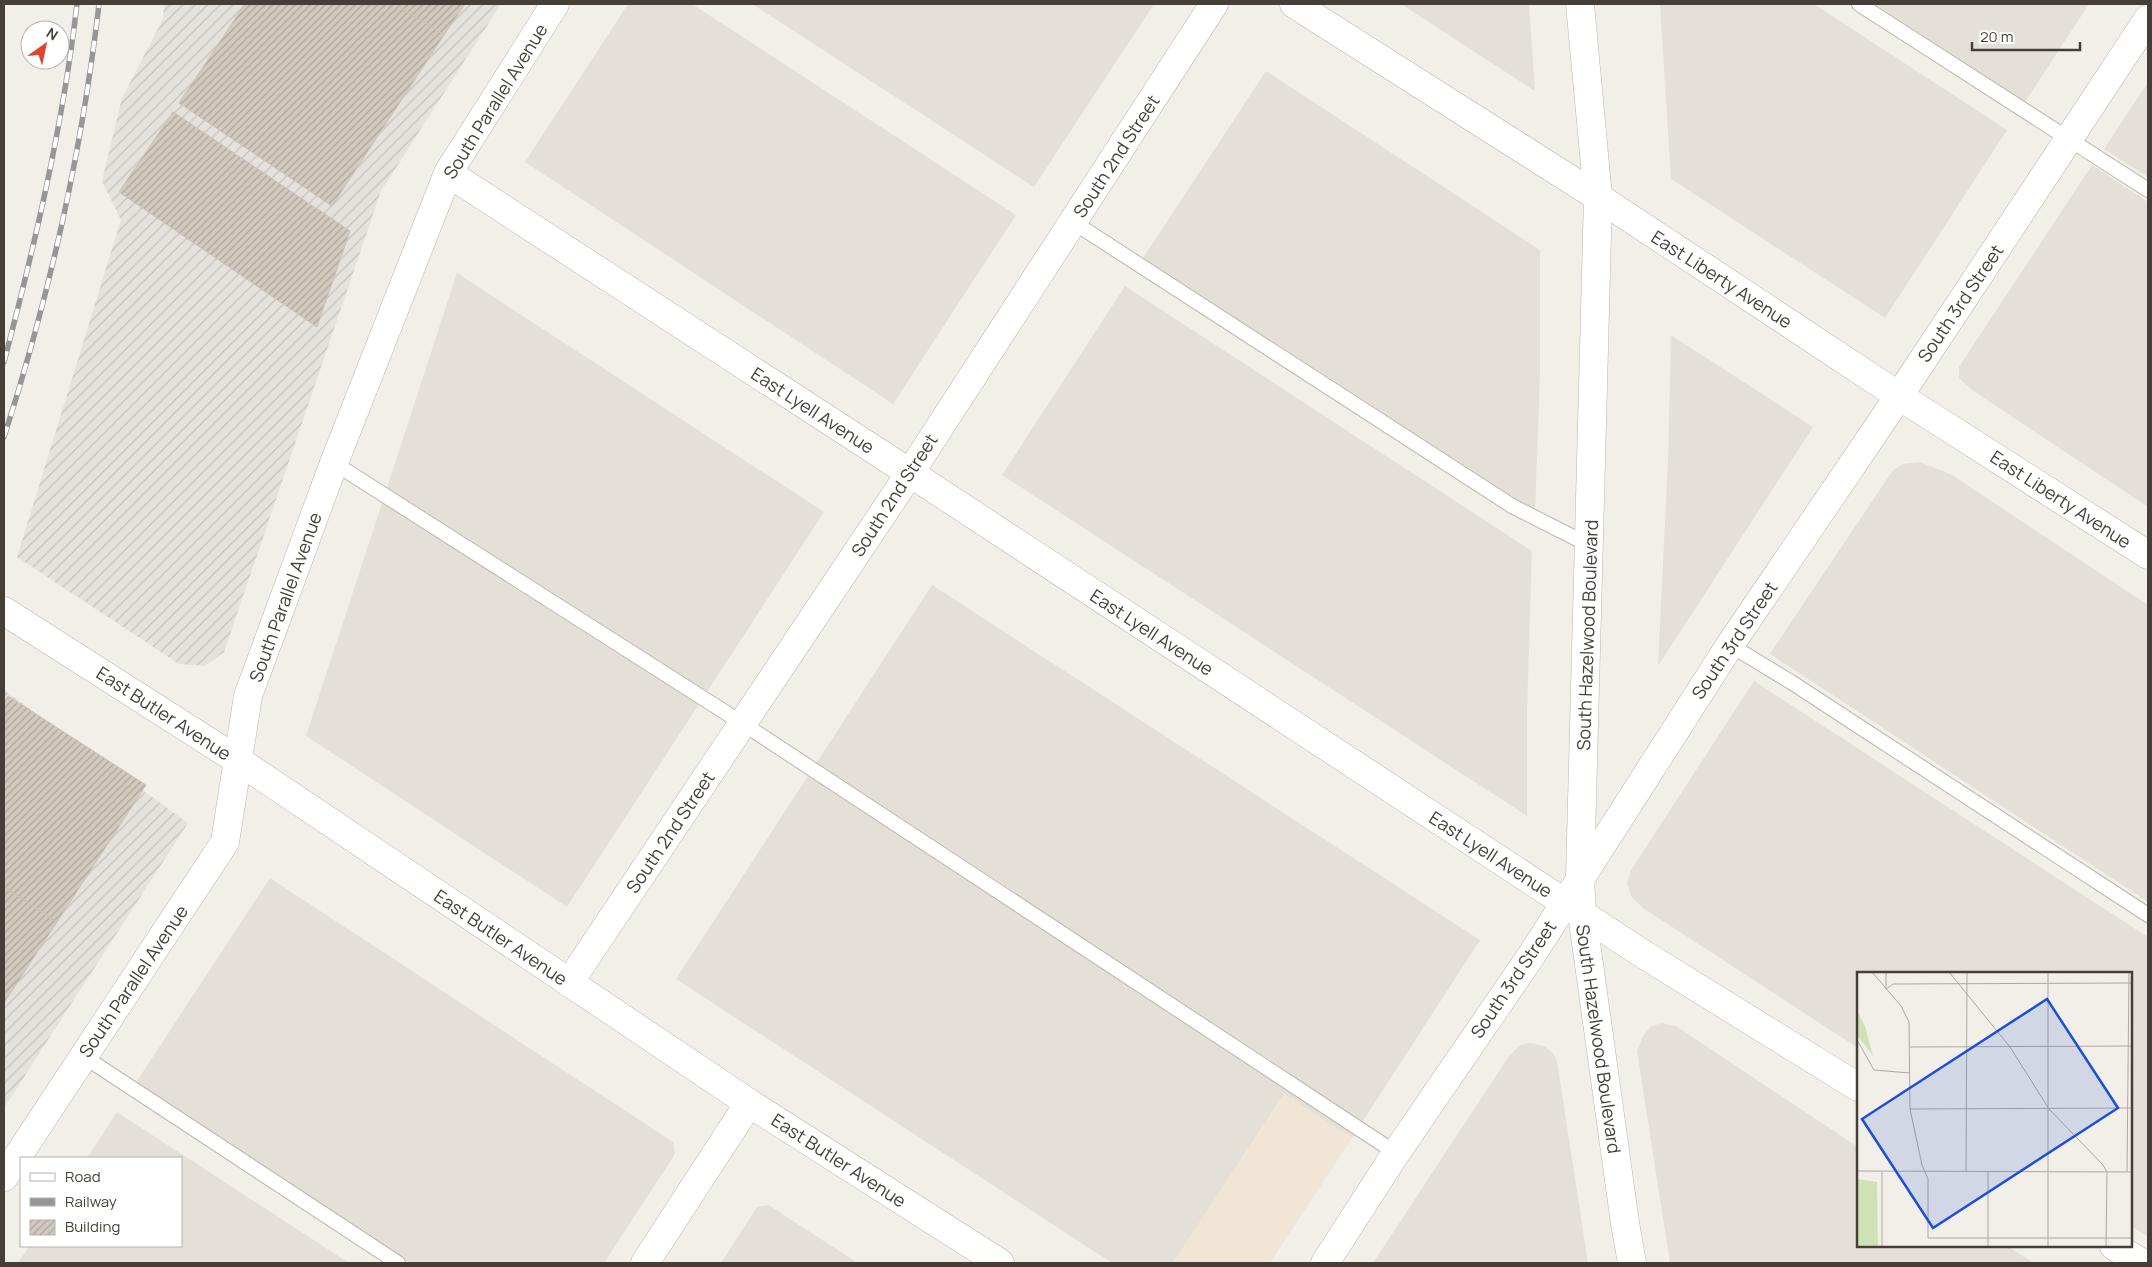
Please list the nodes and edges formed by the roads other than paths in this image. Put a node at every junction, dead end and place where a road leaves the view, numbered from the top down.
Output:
1 (556, 4) edge
2 (1214, 4) edge
3 (1294, 4) edge
4 (1580, 4) edge
5 (1859, 4) edge
6 (2148, 19) edge
7 (2070, 138) junction
8 (448, 173) junction
9 (2148, 190) edge
10 (1598, 198) junction
11 (1073, 222) junction
12 (1899, 396) junction
13 (334, 462) junction
14 (910, 473) junction
15 (1589, 545) junction
16 (2148, 555) edge
17 (4, 611) edge
18 (1730, 645) junction
19 (742, 723) junction
20 (239, 761) junction
21 (1580, 877) junction
22 (1573, 908) junction
23 (2148, 915) edge
24 (569, 983) junction
25 (83, 1056) junction
26 (1857, 1086) edge
27 (749, 1102) junction
28 (1396, 1153) junction
29 (4, 1177) edge
30 (2116, 1247) edge
31 (398, 1263) edge
32 (645, 1263) edge
33 (1000, 1263) edge
34 (1325, 1263) edge
35 (1632, 1263) edge
36 (2142, 1263) edge

1 - 8 street, South Parallel Avenue
2 - 11 street, South 2nd Street
3 - 10 street, East Liberty Avenue
4 - 10 street, South Hazelwood Boulevard
5 - 7 lane
6 - 7 street, South 3rd Street
7 - 9 lane
7 - 12 street, South 3rd Street
8 - 13 street, South Parallel Avenue
8 - 14 street, East Lyell Avenue
10 - 12 street, East Liberty Avenue
10 - 15 street, South Hazelwood Boulevard
11 - 14 street, South 2nd Street
11 - 15 lane
12 - 16 street, East Liberty Avenue
12 - 18 street, South 3rd Street
13 - 19 lane
13 - 20 street, South Parallel Avenue
14 - 19 street, South 2nd Street
14 - 22 street, East Lyell Avenue
15 - 21 street, South Hazelwood Boulevard
17 - 20 street, East Butler Avenue
18 - 21 street, South 3rd Street
18 - 23 lane
19 - 24 street, South 2nd Street
19 - 28 lane
20 - 24 street, East Butler Avenue
20 - 25 street, South Parallel Avenue
21 - 22 street, South Hazelwood Boulevard
22 - 26 street, East Lyell Avenue
22 - 28 street, South 3rd Street
22 - 35 street, South Hazelwood Boulevard
24 - 27 street, East Butler Avenue
25 - 29 street, South Parallel Avenue
25 - 31 lane
27 - 32 street
27 - 33 street, East Butler Avenue
28 - 34 street, South 3rd Street
30 - 36 street

